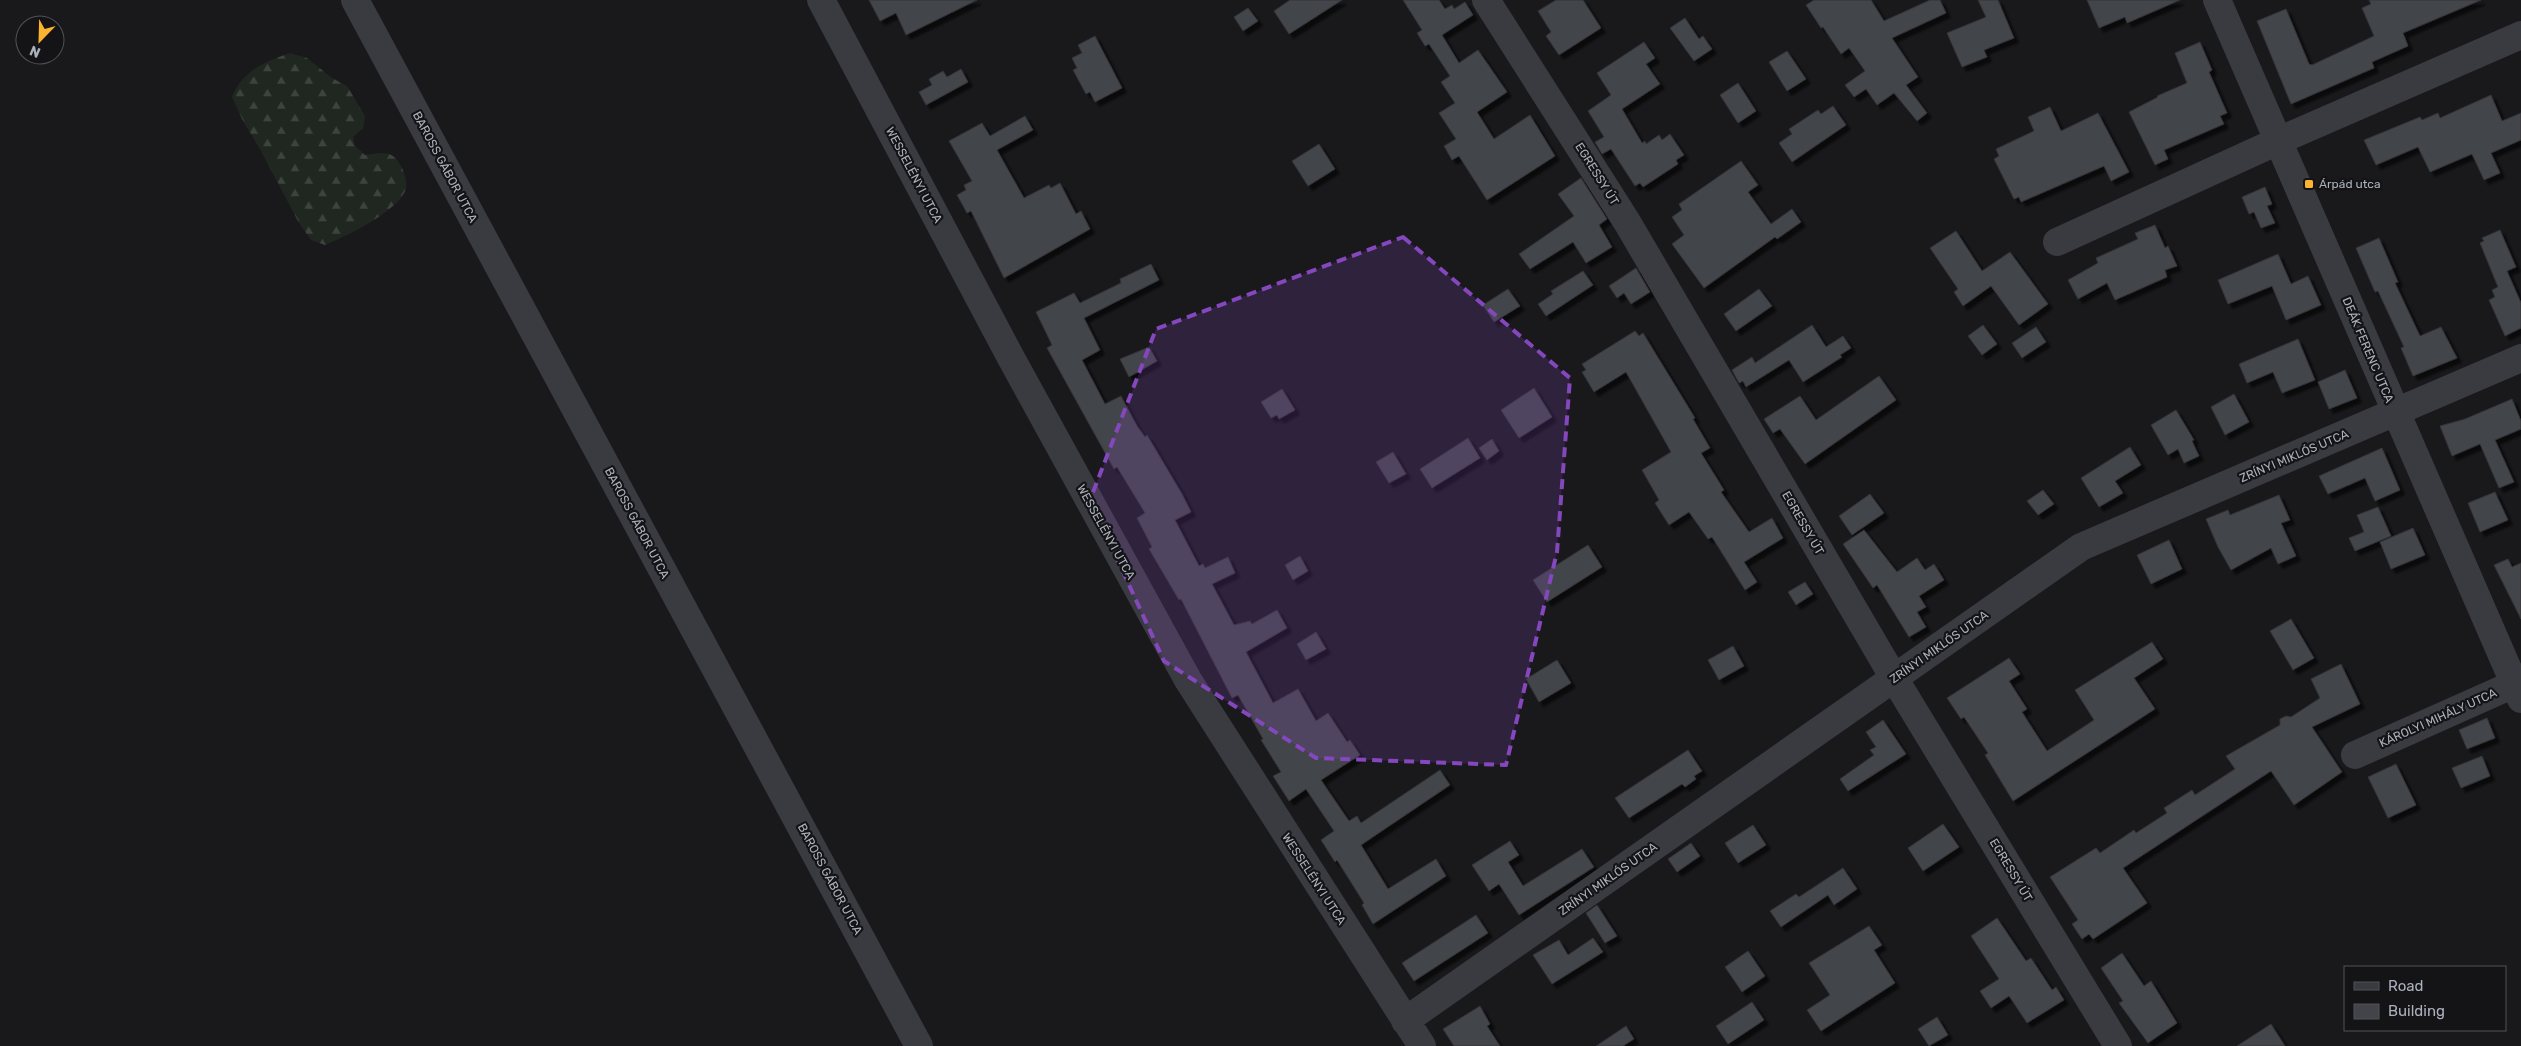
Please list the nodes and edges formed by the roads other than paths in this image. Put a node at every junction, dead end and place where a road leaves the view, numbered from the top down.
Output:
1 (355, 0) edge
2 (821, 0) edge
3 (1486, 0) edge
4 (2217, 0) edge
5 (2521, 35) edge
6 (2278, 141) junction
7 (2057, 242) dead end
8 (2521, 358) edge
9 (2396, 412) junction
10 (1894, 678) junction
11 (2519, 688) edge
12 (2355, 755) dead end
13 (1405, 1021) junction
14 (919, 1046) edge
15 (1422, 1046) edge
16 (2118, 1046) edge

1 - 14 street, BAROSS GÁBOR UTCA
2 - 13 street, WESSELÉNYI UTCA
3 - 10 street, EGRESSY ÚT
4 - 6 street, DEÁK FERENC UTCA
5 - 6 street
6 - 7 street
6 - 9 street, DEÁK FERENC UTCA
8 - 9 street, ZRÍNYI MIKLÓS UTCA
9 - 10 street, ZRÍNYI MIKLÓS UTCA
9 - 11 street, DEÁK FERENC UTCA
10 - 13 street, ZRÍNYI MIKLÓS UTCA
10 - 16 street, EGRESSY ÚT
11 - 12 street, KÁROLYI MIHÁLY UTCA
13 - 15 street, WESSELÉNYI UTCA

